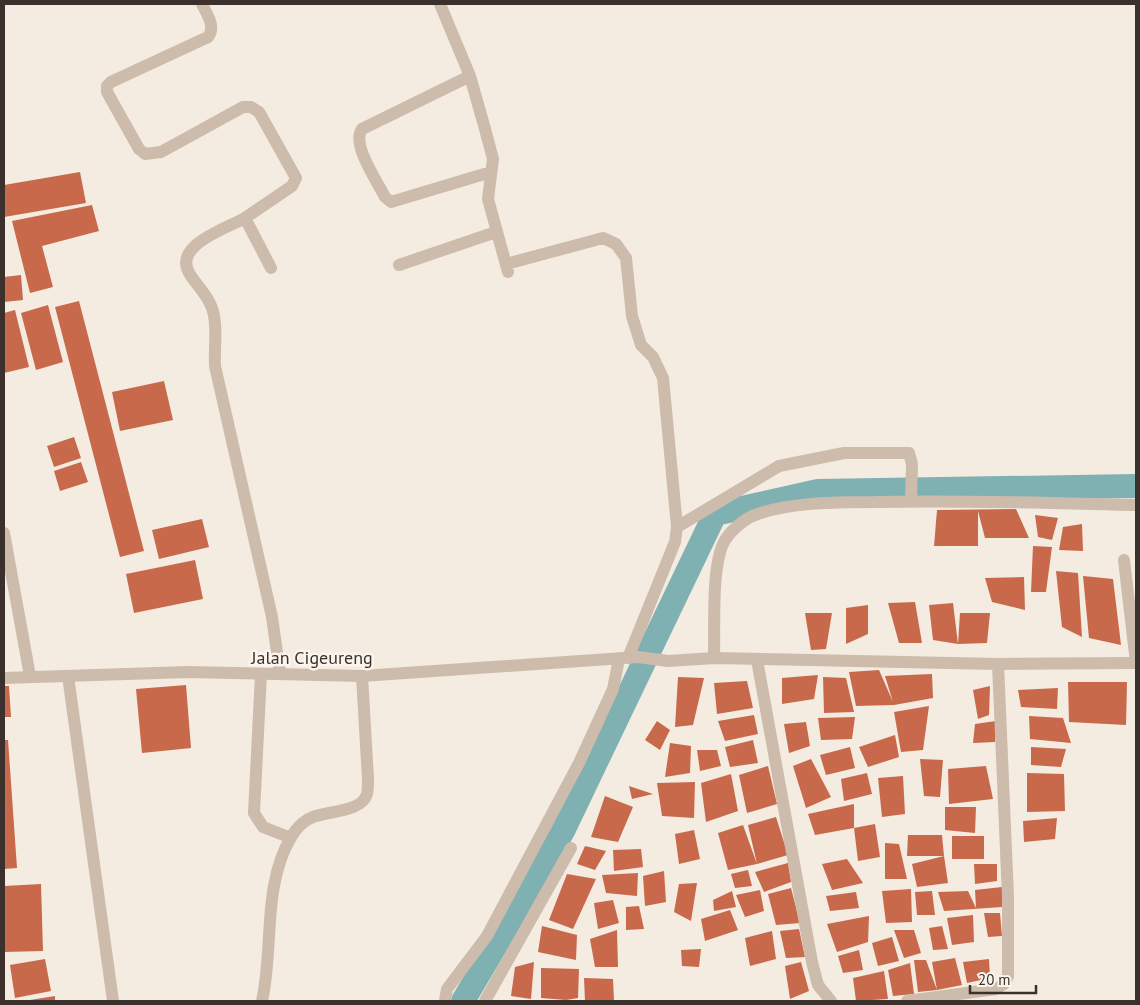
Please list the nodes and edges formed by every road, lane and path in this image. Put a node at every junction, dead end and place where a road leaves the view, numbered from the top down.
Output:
1 (202, 4) edge
2 (440, 4) edge
3 (470, 76) junction
4 (491, 172) junction
5 (246, 218) junction
6 (496, 232) junction
7 (399, 265) dead end
8 (271, 268) dead end
9 (912, 497) junction
10 (1136, 505) edge
11 (676, 527) junction
12 (4, 533) edge
13 (1124, 560) dead end
14 (629, 658) junction
15 (714, 658) junction
16 (757, 660) junction
17 (1136, 663) edge
18 (998, 664) junction
19 (261, 674) junction
20 (280, 674) junction
21 (30, 676) junction
22 (68, 676) junction
23 (362, 676) junction
24 (4, 678) edge
25 (291, 838) junction
26 (572, 848) dead end
27 (113, 1001) edge
28 (262, 1001) edge
29 (445, 1001) edge
30 (485, 1001) edge
31 (831, 1001) edge
32 (908, 1001) edge

1 - 5 street
2 - 3 street
3 - 4 street
3 - 4 street
4 - 6 street
5 - 8 street
5 - 20 street
6 - 7 street
6 - 11 street
9 - 10 street
9 - 11 street
9 - 15 street
11 - 14 street
12 - 21 street
13 - 17 street
14 - 15 street, Jalan Cigeureng
14 - 23 street, Jalan Cigeureng
14 - 29 street
15 - 16 street, Jalan Cigeureng
16 - 18 street, Jalan Cigeureng
16 - 31 street
17 - 18 street, Jalan Cigeureng
18 - 32 street
19 - 20 street, Jalan Cigeureng
19 - 22 street, Jalan Cigeureng
19 - 25 street
20 - 23 street, Jalan Cigeureng
21 - 22 street, Jalan Cigeureng
21 - 24 street, Jalan Cigeureng
22 - 27 street
23 - 25 street
25 - 28 street
26 - 30 street

